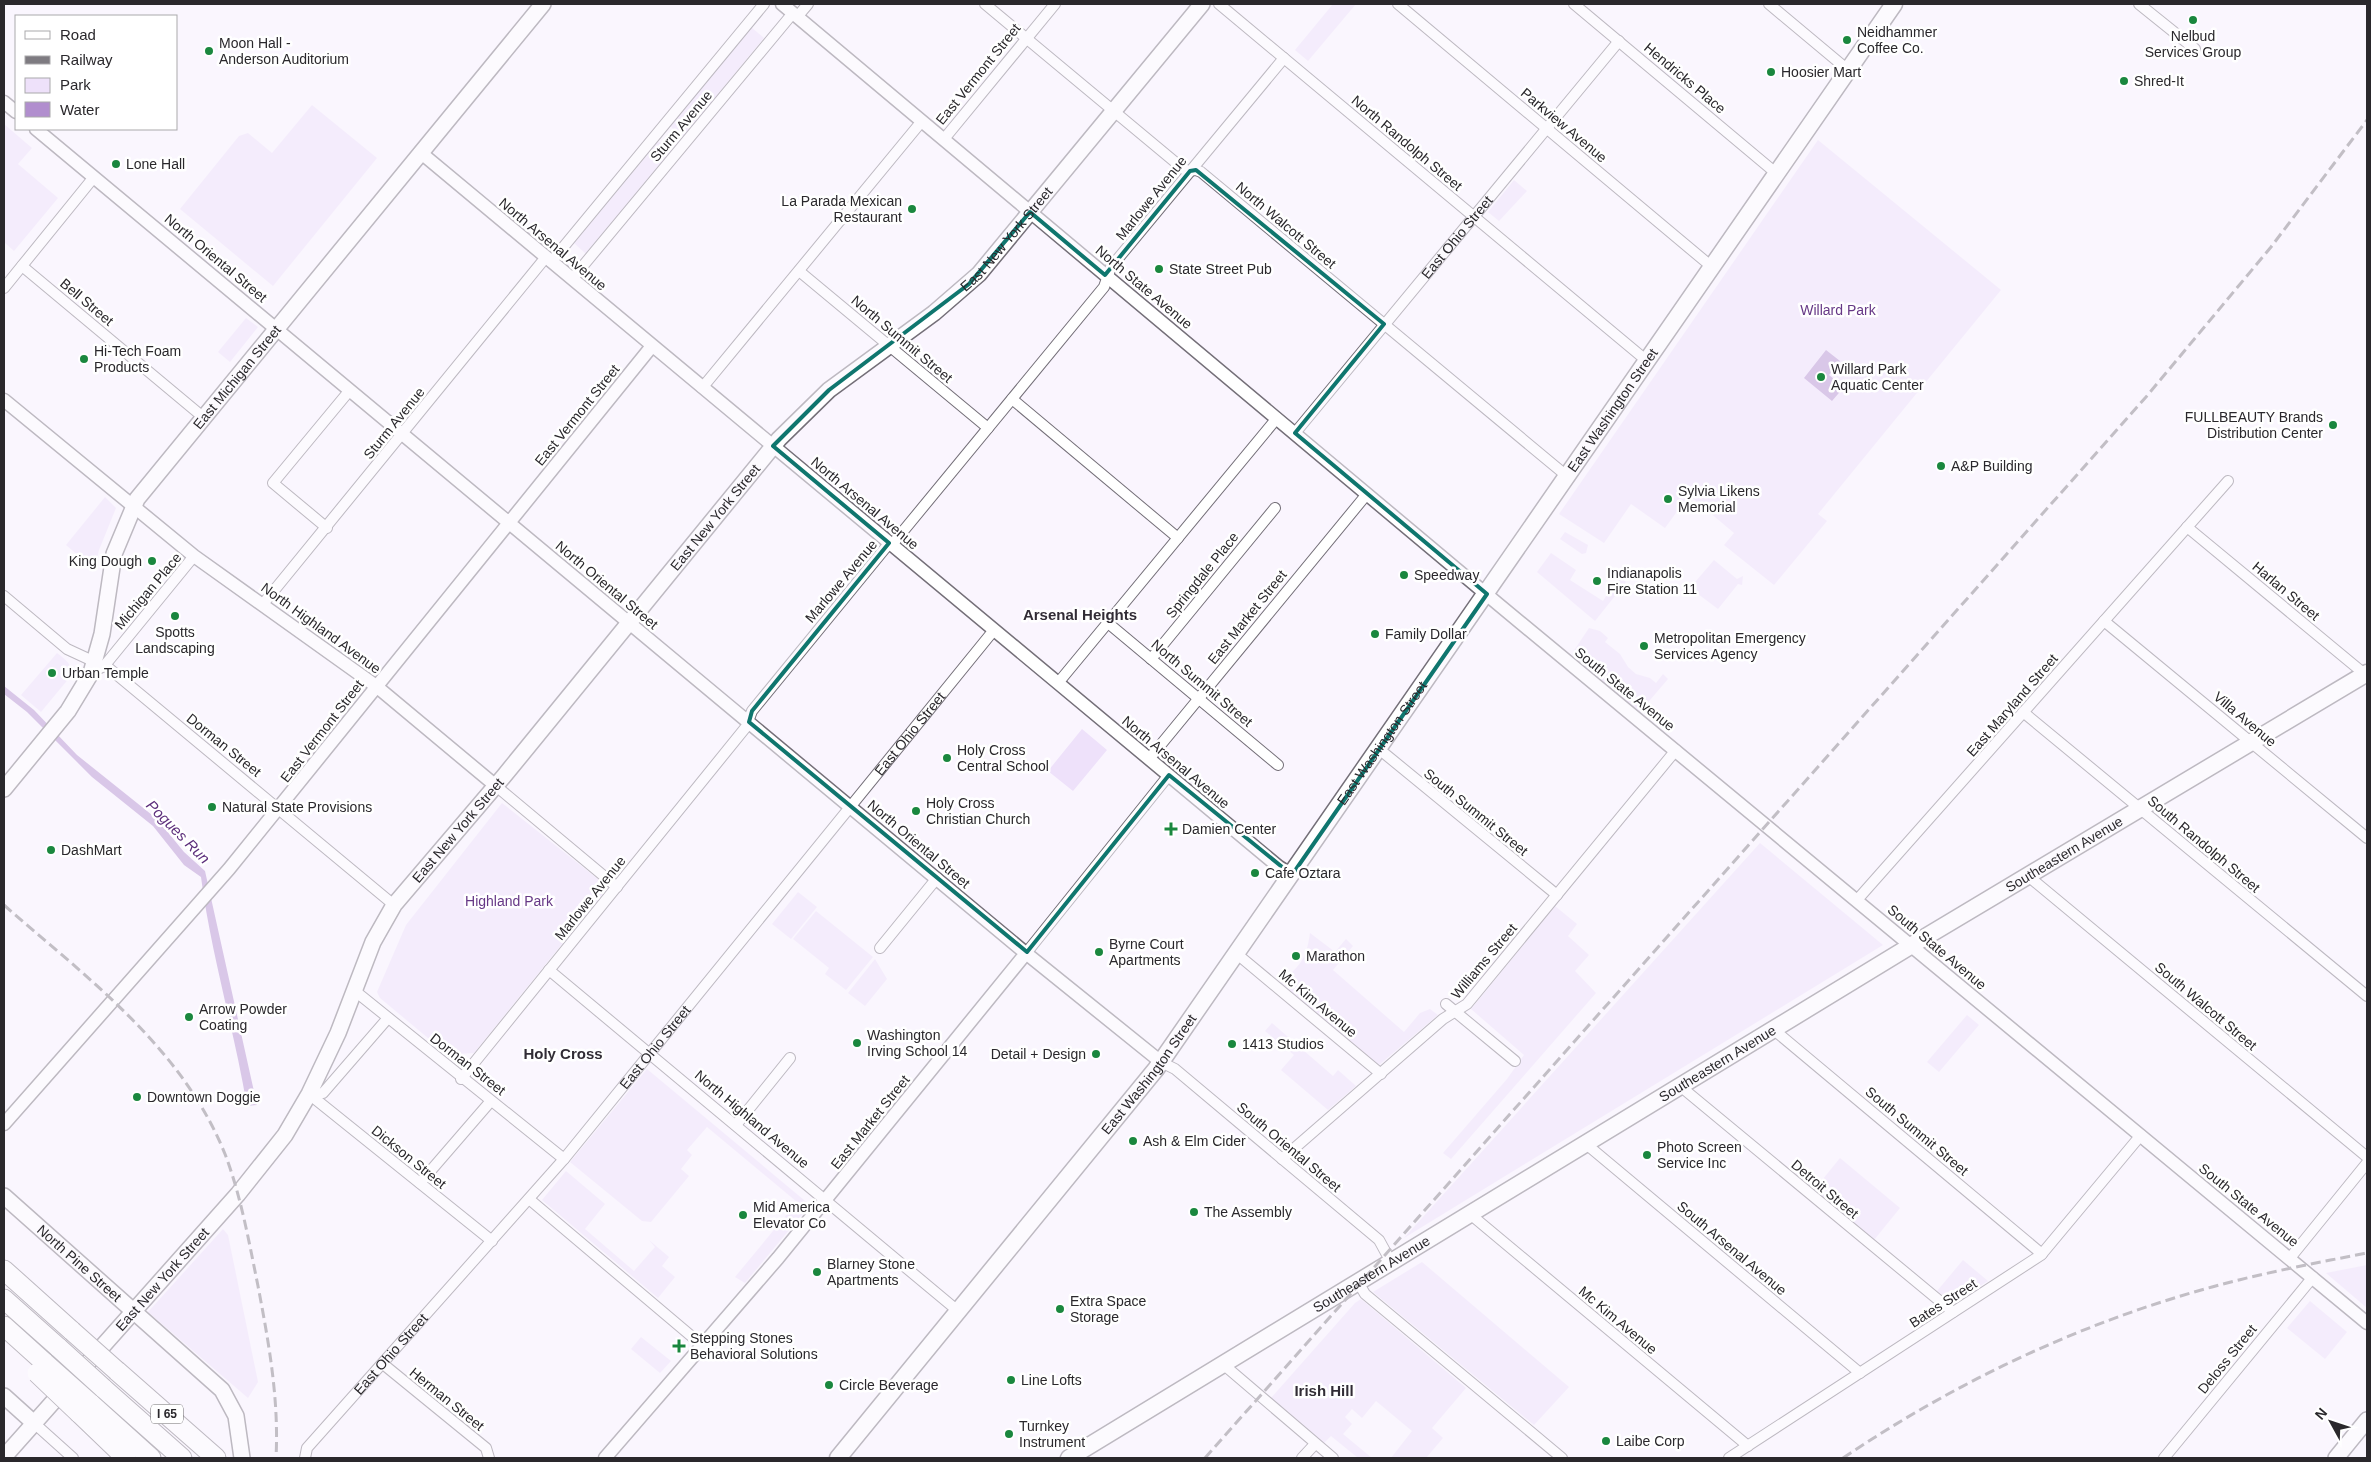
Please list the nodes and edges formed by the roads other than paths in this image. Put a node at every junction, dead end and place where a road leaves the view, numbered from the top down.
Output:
1 (542, 4) edge
2 (764, 4) edge
3 (782, 4) edge
4 (808, 4) edge
5 (985, 4) edge
6 (1055, 4) edge
7 (1202, 4) edge
8 (1218, 4) edge
9 (1398, 4) edge
10 (1574, 4) edge
11 (1769, 4) edge
12 (1894, 4) edge
13 (2139, 4) edge
14 (795, 15) junction
15 (1026, 38) junction
16 (1619, 41) junction
17 (2195, 49) dead end
18 (1284, 58) junction
19 (1848, 70) junction
20 (4, 102) edge
21 (15, 111) edge
22 (1113, 111) junction
23 (922, 122) junction
24 (1547, 128) junction
25 (37, 130) edge
26 (944, 139) junction
27 (420, 152) junction
28 (1190, 171) junction
29 (1777, 174) junction
30 (94, 177) junction
31 (1030, 212) junction
32 (1473, 217) junction
33 (549, 260) junction
34 (22, 266) junction
35 (1712, 267) junction
36 (799, 271) junction
37 (1108, 277) junction
38 (572, 280) junction
39 (4, 288) edge
40 (1384, 324) junction
41 (276, 328) junction
42 (652, 346) junction
43 (888, 346) junction
44 (1647, 361) junction
45 (702, 388) junction
46 (350, 390) junction
47 (1012, 399) junction
48 (4, 400) edge
49 (203, 417) junction
50 (1277, 418) junction
51 (988, 428) junction
52 (1295, 433) junction
53 (403, 434) junction
54 (773, 446) junction
55 (1568, 477) junction
56 (2228, 481) dead end
57 (1367, 494) junction
58 (133, 506) junction
59 (1275, 508) dead end
60 (509, 523) junction
61 (2187, 527) junction
62 (327, 528) junction
63 (1178, 538) junction
64 (890, 544) junction
65 (194, 556) junction
66 (1487, 594) junction
67 (4, 596) edge
68 (263, 604) junction
69 (2104, 621) junction
70 (629, 622) junction
71 (1108, 623) junction
72 (994, 630) junction
73 (101, 638) junction
74 (123, 642) junction
75 (1151, 659) junction
76 (97, 667) junction
77 (2366, 675) edge
78 (1058, 683) junction
79 (376, 686) junction
80 (1199, 698) junction
81 (2023, 712) junction
82 (749, 722) junction
83 (2252, 743) junction
84 (1378, 749) junction
85 (1676, 750) junction
86 (1149, 759) junction
87 (1278, 765) dead end
88 (1169, 775) junction
89 (496, 786) junction
90 (4, 789) edge
91 (850, 806) junction
92 (279, 809) junction
93 (2140, 809) junction
94 (2367, 838) edge
95 (1292, 875) junction
96 (2028, 876) junction
97 (937, 878) junction
98 (617, 887) junction
99 (1557, 896) junction
100 (1857, 900) junction
101 (394, 905) junction
102 (1912, 946) junction
103 (880, 948) dead end
104 (1026, 952) junction
105 (1237, 954) junction
106 (549, 970) junction
107 (355, 991) junction
108 (2367, 996) edge
109 (1446, 1004) dead end
110 (1456, 1012) junction
111 (388, 1018) junction
112 (1774, 1030) junction
113 (649, 1054) junction
114 (790, 1058) dead end
115 (1515, 1061) dead end
116 (1161, 1062) junction
117 (1381, 1074) junction
118 (461, 1079) junction
119 (1680, 1086) junction
120 (310, 1094) junction
121 (490, 1102) junction
122 (4, 1124) edge
123 (736, 1125) junction
124 (2140, 1135) junction
125 (1586, 1144) junction
126 (2367, 1158) edge
127 (564, 1159) junction
128 (1282, 1159) junction
129 (2367, 1163) edge
130 (420, 1184) junction
131 (4, 1196) edge
132 (529, 1199) junction
133 (826, 1199) junction
134 (1470, 1214) junction
135 (492, 1241) junction
136 (2042, 1254) junction
137 (2290, 1258) junction
138 (1391, 1262) junction
139 (4, 1270) edge
140 (2313, 1277) junction
141 (1358, 1282) junction
142 (4, 1299) edge
143 (133, 1311) junction
144 (958, 1311) junction
145 (1953, 1312) junction
146 (2367, 1323) edge
147 (4, 1326) edge
148 (4, 1340) edge
149 (703, 1346) junction
150 (383, 1364) junction
151 (1224, 1365) junction
152 (41, 1368) junction
153 (1860, 1373) junction
154 (4, 1396) edge
155 (85, 1408) junction
156 (2367, 1420) edge
157 (34, 1423) junction
158 (1315, 1444) junction
159 (1748, 1446) junction
160 (4, 1457) edge
161 (305, 1457) edge
162 (73, 1458) edge
163 (126, 1458) edge
164 (151, 1458) edge
165 (182, 1458) edge
166 (216, 1458) edge
167 (242, 1458) edge
168 (488, 1458) edge
169 (605, 1458) edge
170 (838, 1458) edge
171 (1069, 1458) edge
172 (1302, 1458) edge
173 (1333, 1458) edge
174 (1562, 1458) edge
175 (1729, 1458) edge
176 (2164, 1458) edge
177 (2336, 1458) edge

1 - 27 main road, East Michigan Street
2 - 33 street, Sturm Avenue
3 - 14 street, North State Avenue
4 - 14 street, Sturm Avenue
5 - 15 street, North Walcott Street
6 - 15 street, East Vermont Street
7 - 22 main road, East New York Street
8 - 18 street, North Randolph Street
9 - 24 street, Parkview Avenue
10 - 16 street, Hendricks Place
11 - 19 street
12 - 19 main road, East Washington Street
13 - 17 street
14 - 23 street, North State Avenue
14 - 38 street, Sturm Avenue
15 - 22 street, North Walcott Street
15 - 26 street, East Vermont Street
16 - 24 street, East Ohio Street
16 - 29 street, Hendricks Place
18 - 28 street, Marlowe Avenue
18 - 32 street, North Randolph Street
19 - 29 main road, East Washington Street
20 - 21 street
22 - 28 street, North Walcott Street
22 - 31 main road, East New York Street
23 - 26 street, North State Avenue
23 - 36 street, East Vermont Street
24 - 32 street, East Ohio Street
24 - 35 street, Parkview Avenue
25 - 30 street, North Oriental Street
26 - 31 street, North State Avenue
27 - 33 street, North Arsenal Avenue
27 - 41 main road, East Michigan Street
28 - 37 street, Marlowe Avenue
28 - 40 street, North Walcott Street
29 - 35 main road, East Washington Street
30 - 34 street
30 - 41 street, North Oriental Street
31 - 37 street, North State Avenue
31 - 43 main road, East New York Street
32 - 40 street, East Ohio Street
32 - 44 street, North Randolph Street
33 - 38 street, North Arsenal Avenue
33 - 53 street, Sturm Avenue
34 - 39 street
34 - 49 street, Bell Street
35 - 44 main road, East Washington Street
36 - 43 street, North Summit Street
36 - 45 street, East Vermont Street
37 - 47 street, Marlowe Avenue
37 - 50 street, North State Avenue
38 - 42 street, North Arsenal Avenue
40 - 52 street, East Ohio Street
40 - 55 street, North Walcott Street
41 - 46 street, North Oriental Street
41 - 49 main road, East Michigan Street
42 - 45 street, North Arsenal Avenue
42 - 60 street, East Vermont Street
43 - 51 street, North Summit Street
43 - 54 main road, East New York Street
44 - 55 main road, East Washington Street
45 - 54 street, North Arsenal Avenue
46 - 53 street, North Oriental Street
46 - 62 street
47 - 51 street, Marlowe Avenue
47 - 63 street
48 - 58 street, North Highland Avenue
49 - 58 main road, East Michigan Street
50 - 52 street, North State Avenue
50 - 63 street
51 - 64 street, Marlowe Avenue
52 - 57 street, North State Avenue
53 - 60 street, North Oriental Street
53 - 62 street, Sturm Avenue
54 - 64 street, North Arsenal Avenue
54 - 70 main road, East New York Street
55 - 66 main road, East Washington Street
56 - 61 street, East Maryland Street
57 - 66 street, North State Avenue
57 - 80 street, East Market Street
58 - 65 street, North Highland Avenue
58 - 73 main road, East Michigan Street
59 - 75 street, Springdale Place
60 - 70 street, North Oriental Street
60 - 79 street, East Vermont Street
61 - 69 street, East Maryland Street
61 - 77 street, Harlan Street
62 - 68 street, Sturm Avenue
63 - 71 street
64 - 72 street, North Arsenal Avenue
64 - 82 street, Marlowe Avenue
65 - 68 street, North Highland Avenue
65 - 74 street, Michigan Place
66 - 84 main road, East Washington Street
66 - 85 street, South State Avenue
67 - 76 street, Dorman Street
68 - 79 street, North Highland Avenue
69 - 81 street, East Maryland Street
69 - 83 street, Villa Avenue
70 - 82 street, North Oriental Street
70 - 89 main road, East New York Street
71 - 75 street, North Summit Street
71 - 78 street
72 - 78 street, North Arsenal Avenue
72 - 91 street, East Ohio Street
73 - 74 street, Michigan Place
73 - 76 main road, East Michigan Street
74 - 76 street, Michigan Place
75 - 80 street, North Summit Street
76 - 90 main road, East Michigan Street
76 - 92 street, Dorman Street
77 - 83 main road, Southeastern Avenue
78 - 86 street, North Arsenal Avenue
79 - 89 street, North Highland Avenue
79 - 92 street, East Vermont Street
80 - 86 street, East Market Street
80 - 87 street, North Summit Street
81 - 93 street, South Randolph Street
81 - 100 street, East Maryland Street
82 - 91 street, North Oriental Street
82 - 98 street, Marlowe Avenue
83 - 93 main road, Southeastern Avenue
83 - 94 street, Villa Avenue
84 - 95 main road, East Washington Street
84 - 99 street, South Summit Street
85 - 99 street, Williams Street
85 - 100 street, South State Avenue
86 - 88 street, North Arsenal Avenue
88 - 95 street, North Arsenal Avenue
88 - 104 street, East Market Street
89 - 98 street, North Highland Avenue
89 - 101 main road, East New York Street
91 - 97 street, North Oriental Street
91 - 113 street, East Ohio Street
92 - 101 street, Dorman Street
92 - 122 street, East Vermont Street
93 - 96 main road, Southeastern Avenue
93 - 108 street, South Randolph Street
95 - 105 main road, East Washington Street
96 - 102 main road, Southeastern Avenue
96 - 126 street, South Walcott Street
97 - 103 street
97 - 104 street, North Oriental Street
98 - 106 street, Marlowe Avenue
99 - 110 street, Williams Street
100 - 102 street, South State Avenue
101 - 107 main road, East New York Street
102 - 112 main road, Southeastern Avenue
102 - 124 street, South State Avenue
104 - 116 street, North Oriental Street
104 - 133 street, East Market Street
105 - 116 main road, East Washington Street
105 - 117 street, Mc Kim Avenue
106 - 113 street, North Highland Avenue
106 - 118 street, Marlowe Avenue
107 - 111 street, Dorman Street
107 - 120 main road, East New York Street
109 - 110 street
110 - 115 street
110 - 117 street, Williams Street
111 - 118 street, Dorman Street
111 - 120 street
112 - 119 main road, Southeastern Avenue
112 - 136 street, South Summit Street
113 - 123 street, North Highland Avenue
113 - 127 street, East Ohio Street
114 - 123 street
116 - 128 street, South Oriental Street
116 - 144 main road, East Washington Street
117 - 128 street, Williams Street
118 - 121 street, Dorman Street
119 - 125 main road, Southeastern Avenue
119 - 145 street, Detroit Street
120 - 130 street, Dickson Street
120 - 143 main road, East New York Street
121 - 127 street, Dorman Street
121 - 130 street
123 - 133 street, North Highland Avenue
124 - 136 street, Bates Street
124 - 137 street, South State Avenue
125 - 134 main road, Southeastern Avenue
125 - 153 street, South Arsenal Avenue
127 - 132 street, East Ohio Street
128 - 138 street, South Oriental Street
129 - 137 street
130 - 135 street, Dickson Street
131 - 143 main road, North Pine Street
132 - 135 street, East Ohio Street
132 - 149 street
133 - 144 street, North Highland Avenue
133 - 149 street, East Market Street
134 - 138 main road, Southeastern Avenue
134 - 159 street, Mc Kim Avenue
135 - 150 street, East Ohio Street
136 - 145 street, Bates Street
137 - 140 street, South State Avenue
138 - 141 main road, Southeastern Avenue
139 - 166 highway, I 65, bridge
140 - 146 street, South State Avenue
140 - 176 street, Deloss Street
141 - 151 main road, Southeastern Avenue
141 - 174 street
142 - 165 highway, I 65, bridge
143 - 157 main road, East New York Street
143 - 167 main road, North Pine Street
144 - 170 main road, East Washington Street
145 - 153 street, Bates Street
147 - 152 highway
148 - 152 highway
149 - 169 street, East Market Street
150 - 161 street, East Ohio Street
150 - 168 street, Herman Street
151 - 158 street
151 - 171 main road, Southeastern Avenue
152 - 155 highway, bridge
153 - 159 street, Bates Street
154 - 157 main road
155 - 163 highway
155 - 164 highway
156 - 177 main road
157 - 160 main road, East New York Street
157 - 162 street
158 - 172 street
158 - 173 street
159 - 175 street, Bates Street

